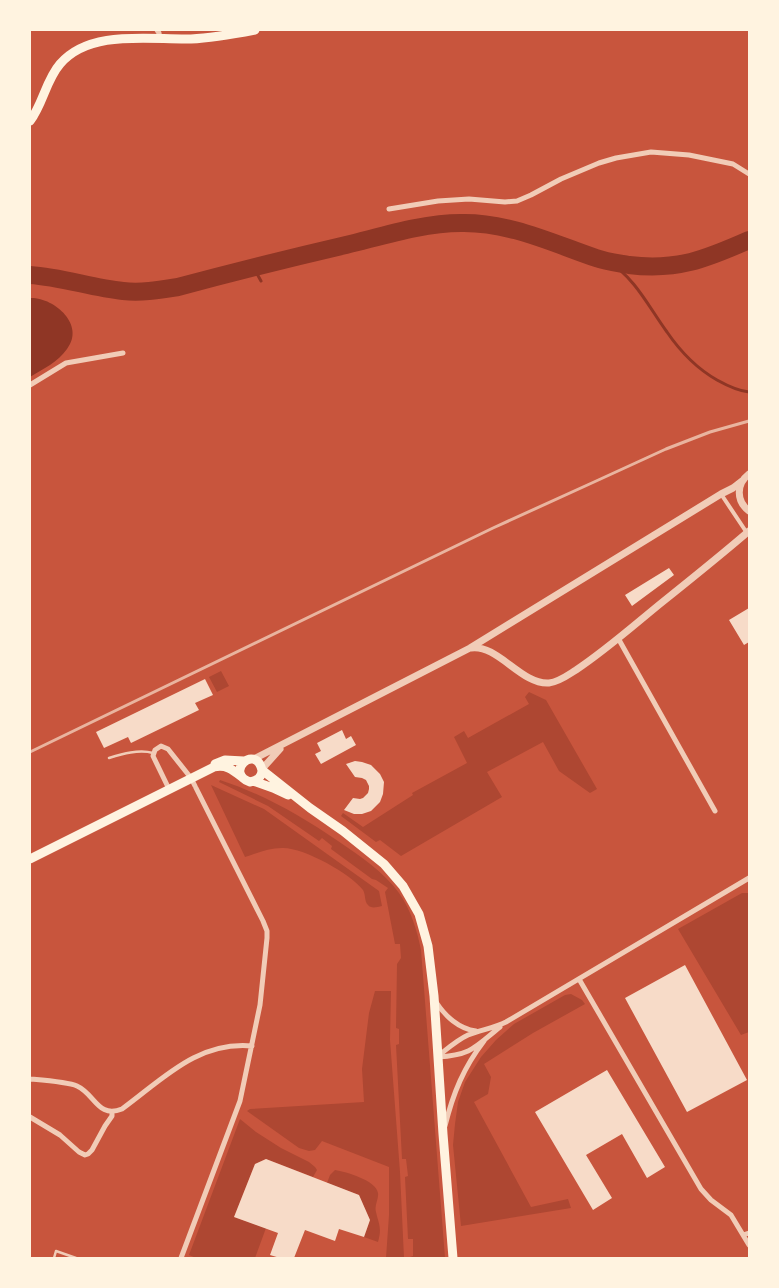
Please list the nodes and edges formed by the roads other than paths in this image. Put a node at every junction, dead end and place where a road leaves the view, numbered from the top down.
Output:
1 (156, 30) edge
2 (255, 30) edge
3 (160, 39) junction
4 (30, 122) edge
5 (749, 174) edge
6 (388, 209) dead end
7 (122, 353) dead end
8 (30, 386) edge
9 (749, 474) edge
10 (742, 481) junction
11 (721, 494) junction
12 (749, 510) edge
13 (748, 532) edge
14 (498, 631) junction
15 (618, 638) junction
16 (470, 648) junction
17 (498, 657) junction
18 (286, 744) junction
19 (153, 753) junction
20 (109, 758) dead end
21 (254, 759) junction
22 (244, 761) junction
23 (262, 769) junction
24 (207, 770) junction
25 (242, 777) junction
26 (253, 781) junction
27 (194, 784) junction
28 (169, 789) junction
29 (310, 808) junction
30 (715, 811) dead end
31 (30, 859) edge
32 (749, 878) edge
33 (579, 979) junction
34 (434, 999) junction
35 (506, 1022) junction
36 (482, 1031) junction
37 (484, 1041) junction
38 (252, 1046) junction
39 (438, 1057) junction
40 (30, 1079) edge
41 (112, 1112) junction
42 (30, 1117) edge
43 (443, 1134) junction
44 (749, 1233) edge
45 (743, 1235) junction
46 (749, 1245) edge
47 (54, 1258) edge
48 (76, 1258) edge
49 (181, 1258) edge
50 (453, 1258) edge

1 - 3 street
2 - 3 main road
3 - 4 main road
5 - 6 street
7 - 8 street
9 - 10 street
10 - 11 street
10 - 12 street
11 - 13 street
11 - 14 street
13 - 15 street
14 - 16 street
14 - 17 street
15 - 17 street
15 - 30 street
16 - 17 street
16 - 18 street
18 - 21 street
18 - 23 street
19 - 20 lane
19 - 27 street
19 - 28 street
21 - 22 main road
21 - 23 main road
22 - 24 main road
22 - 25 main road
23 - 26 main road
23 - 29 main road
24 - 25 main road
24 - 27 main road
25 - 26 main road
26 - 29 main road
27 - 28 main road
27 - 38 street
28 - 31 main road
29 - 34 main road
32 - 33 street
33 - 35 street
33 - 45 street
34 - 36 street
34 - 39 main road
35 - 36 street
35 - 37 street
36 - 39 street
37 - 39 street
37 - 43 street
38 - 41 street
38 - 49 street
39 - 43 main road
40 - 41 street
41 - 42 street
43 - 50 main road
44 - 45 street
45 - 46 street
47 - 48 lane

